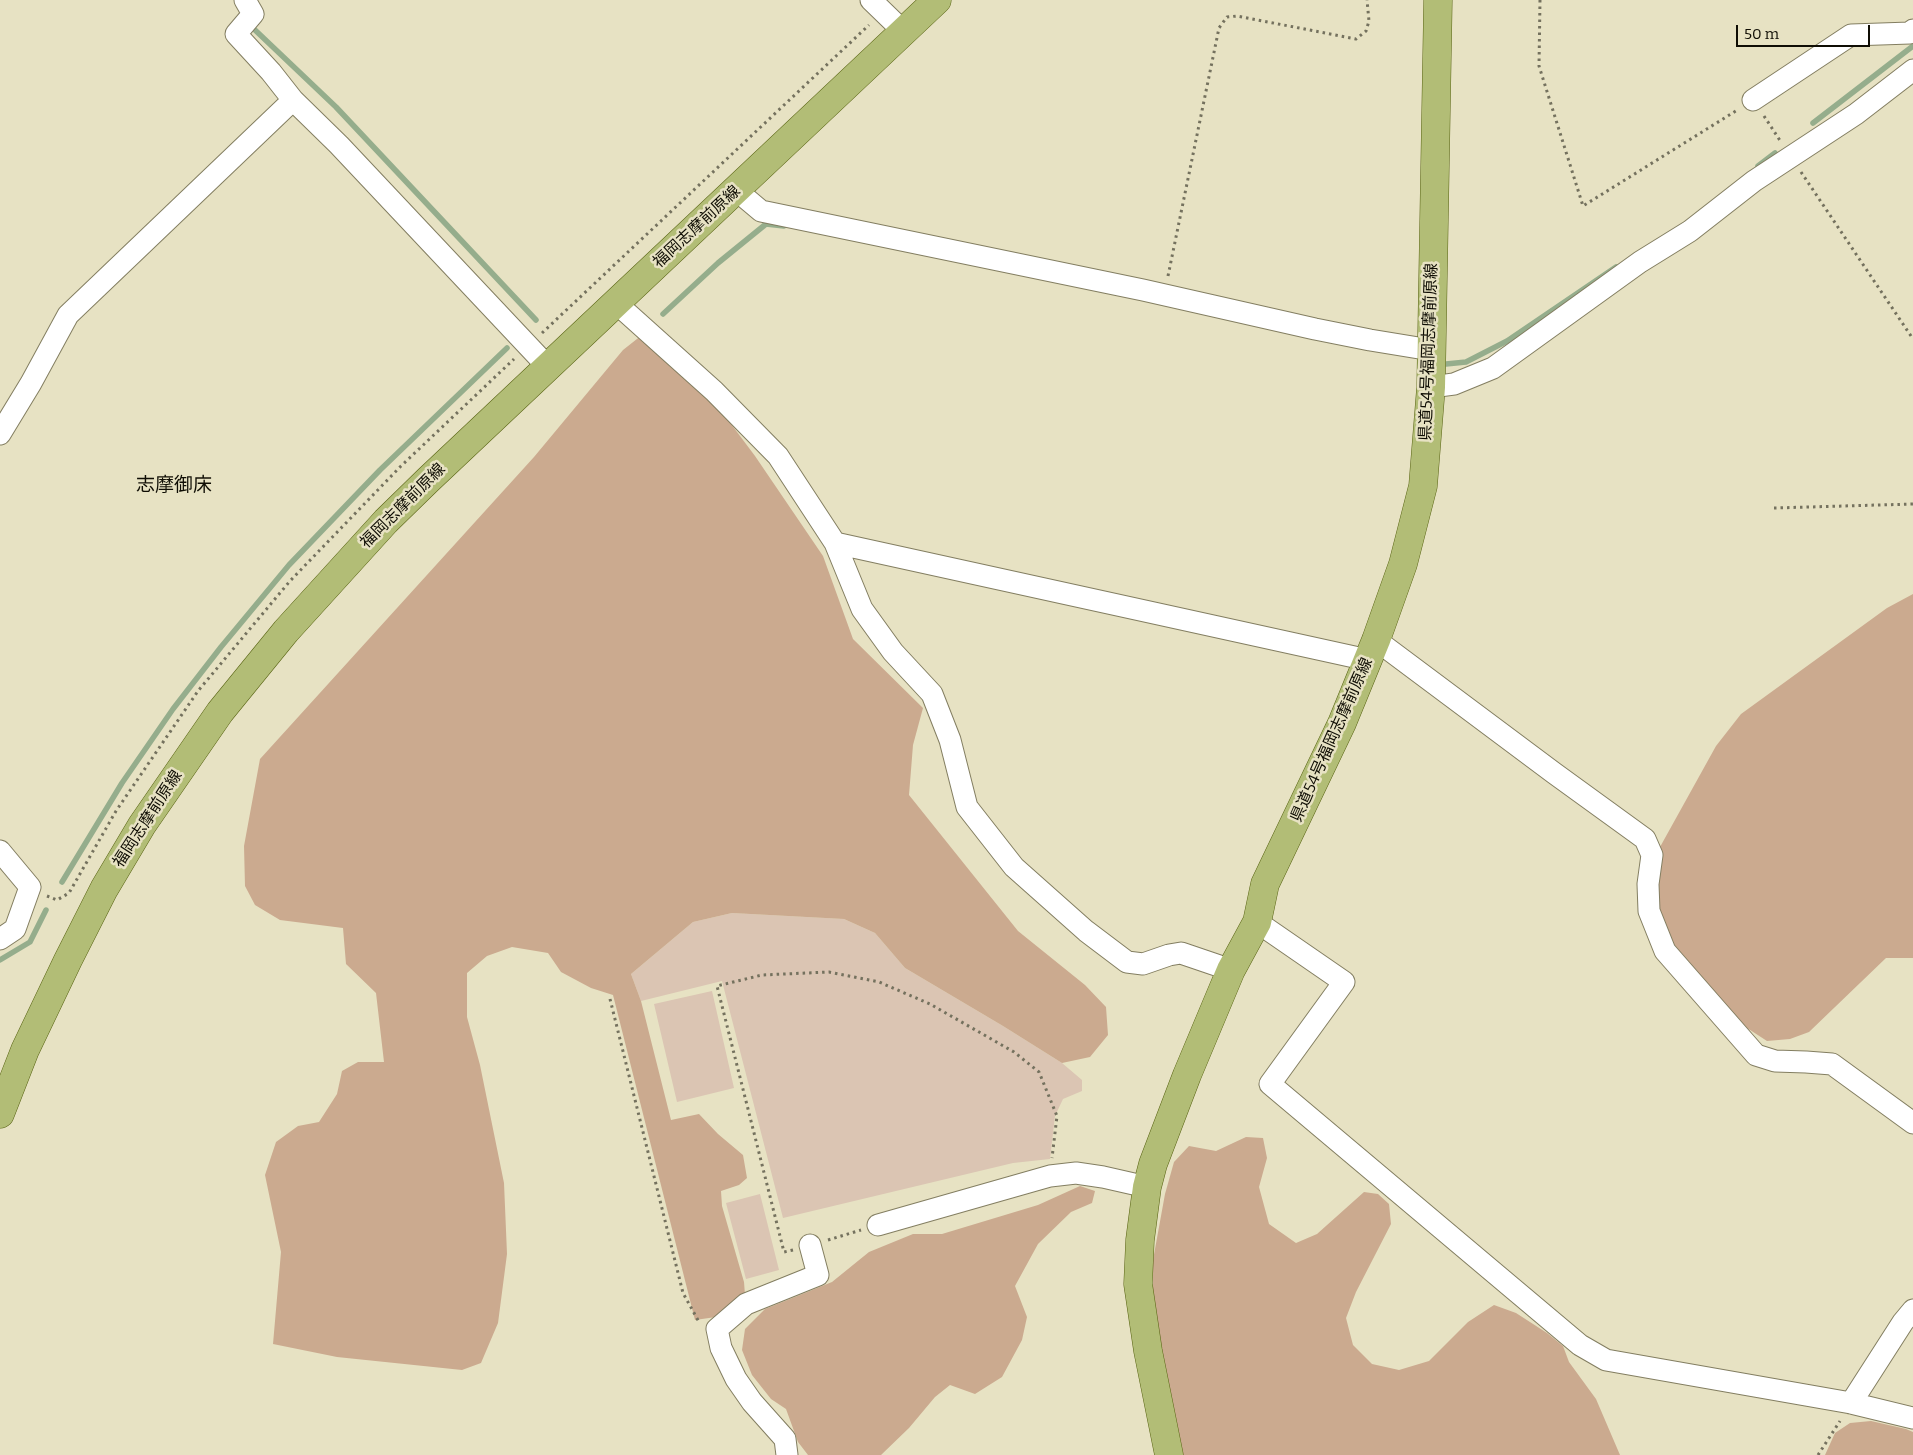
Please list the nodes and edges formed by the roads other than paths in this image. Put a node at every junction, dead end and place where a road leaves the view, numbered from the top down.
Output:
1 (244, 0) edge
2 (871, 0) edge
3 (937, 0) edge
4 (1438, 0) edge
5 (1913, 30) edge
6 (904, 32) junction
7 (1913, 70) edge
8 (293, 100) junction
9 (1753, 100) road end
10 (736, 190) junction
11 (616, 303) junction
12 (1431, 350) junction
13 (548, 367) junction
14 (1431, 387) junction
15 (0, 434) edge
16 (834, 543) junction
17 (1372, 650) junction
18 (0, 851) edge
19 (1257, 922) junction
20 (0, 939) edge
21 (1232, 970) junction
22 (0, 1114) edge
23 (1913, 1123) edge
24 (1147, 1187) junction
25 (878, 1225) road end
26 (810, 1245) road end
27 (1913, 1310) edge
28 (1850, 1403) junction
29 (1913, 1418) edge
30 (787, 1455) edge
31 (1169, 1455) edge

1 - 8 street
2 - 6 street
3 - 6 main road, 福岡志摩前原線
4 - 12 main road, 県道54号福岡志摩前原線
5 - 9 street
6 - 10 main road, 福岡志摩前原線
7 - 14 street
8 - 13 street
8 - 15 street
10 - 11 main road, 福岡志摩前原線
10 - 12 street
11 - 13 main road, 福岡志摩前原線
11 - 16 street
12 - 14 main road, 県道54号福岡志摩前原線
13 - 22 main road, 福岡志摩前原線
14 - 17 main road, 県道54号福岡志摩前原線
16 - 17 street
16 - 21 street
17 - 19 main road, 県道54号福岡志摩前原線
17 - 23 street
18 - 20 street
19 - 21 main road, 県道54号福岡志摩前原線
19 - 28 street
21 - 24 main road, 県道54号福岡志摩前原線
24 - 25 street
24 - 31 main road, 県道54号福岡志摩前原線
26 - 30 street
27 - 28 street
28 - 29 street

